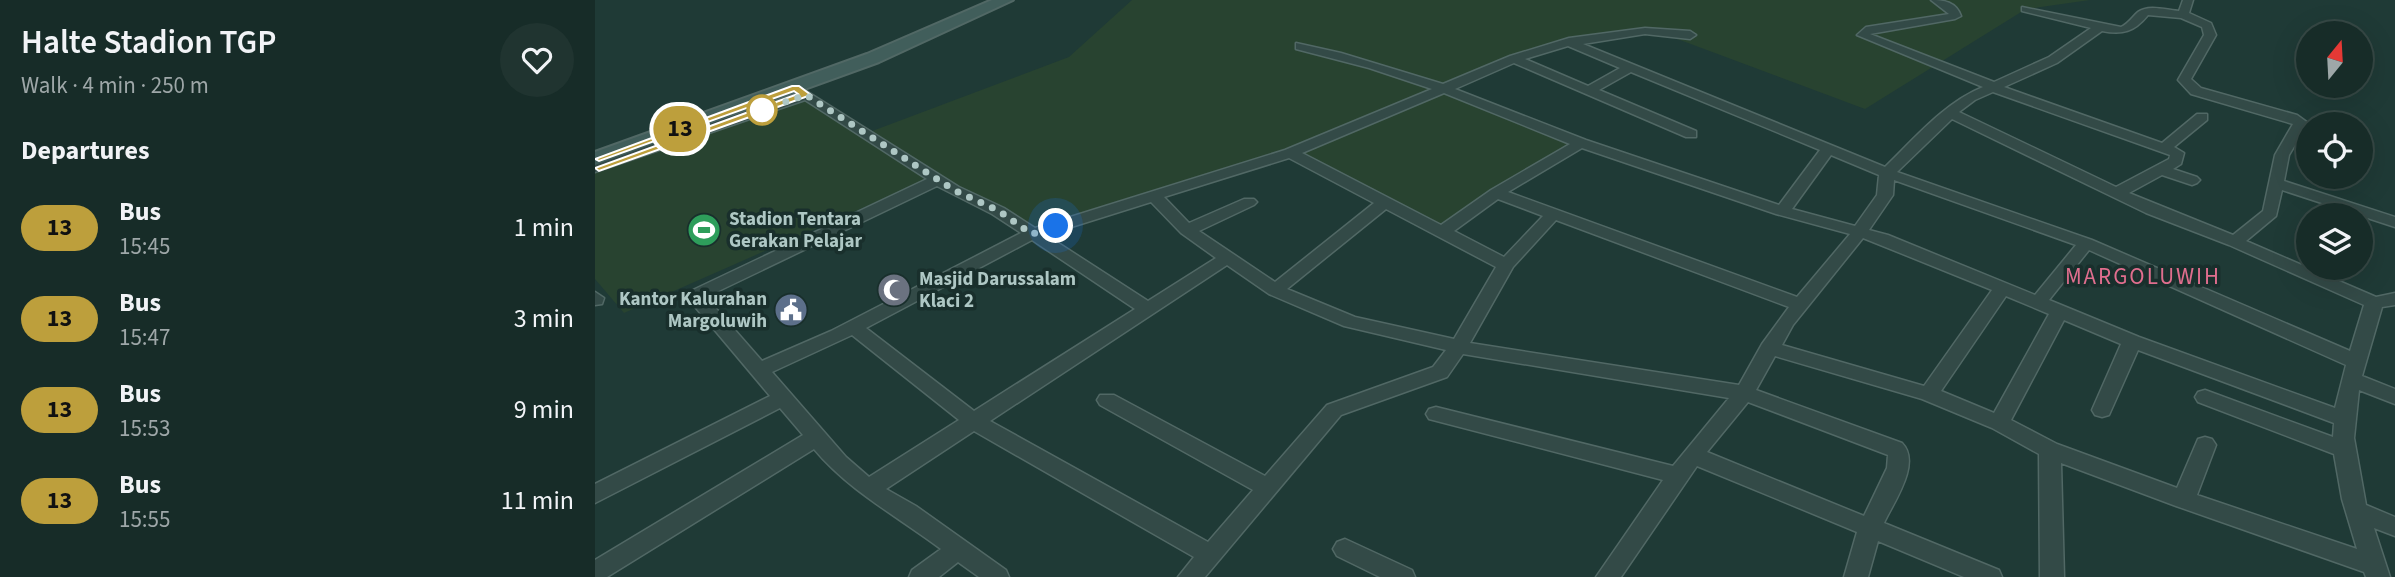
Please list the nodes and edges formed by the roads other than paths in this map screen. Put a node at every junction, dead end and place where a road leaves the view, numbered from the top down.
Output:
1 (1005, 0) edge
2 (1935, 0) edge
3 (2188, 0) edge
4 (2026, 9) dead end
5 (2183, 15) junction
6 (2100, 27) junction
7 (1690, 35) dead end
8 (1569, 43) junction
9 (1300, 46) dead end
10 (1514, 59) junction
11 (1630, 67) junction
12 (1992, 87) junction
13 (1446, 88) junction
14 (801, 91) junction
15 (1589, 91) junction
16 (1950, 113) junction
17 (2202, 117) dead end
18 (1691, 134) dead end
19 (1581, 143) junction
20 (2165, 148) junction
21 (1828, 149) junction
22 (1290, 153) junction
23 (595, 159) edge
24 (595, 168) edge
25 (2160, 169) junction
26 (1887, 173) junction
27 (939, 179) junction
28 (2192, 180) dead end
29 (2276, 183) junction
30 (1496, 193) junction
31 (2117, 193) junction
32 (1153, 195) junction
33 (1249, 202) dead end
34 (1384, 203) junction
35 (1782, 211) junction
36 (1553, 214) junction
37 (2395, 222) edge
38 (1187, 230) junction
39 (1859, 232) junction
40 (1441, 233) junction
41 (1032, 234) junction
42 (2235, 242) junction
43 (2086, 243) junction
44 (1227, 258) junction
45 (1506, 265) junction
46 (2002, 289) junction
47 (1275, 290) junction
48 (2395, 299) edge
49 (2038, 303) junction
50 (2374, 303) junction
51 (1802, 305) junction
52 (1147, 309) junction
53 (2059, 312) junction
54 (853, 327) junction
55 (2132, 341) junction
56 (1458, 348) junction
57 (1769, 348) junction
58 (759, 370) junction
59 (2355, 371) junction
60 (1744, 393) junction
61 (1929, 394) junction
62 (2205, 397) dead end
63 (2395, 397) edge
64 (782, 398) junction
65 (1107, 400) dead end
66 (2102, 410) dead end
67 (1436, 414) dead end
68 (2344, 419) junction
69 (974, 421) junction
70 (1999, 423) junction
71 (815, 438) junction
72 (2205, 445) dead end
73 (2050, 450) junction
74 (2345, 450) junction
75 (1693, 455) junction
76 (1679, 476) junction
77 (1267, 487) junction
78 (868, 489) junction
79 (595, 494) edge
80 (2184, 500) junction
81 (2358, 511) junction
82 (2395, 527) edge
83 (1870, 528) junction
84 (958, 549) junction
85 (1345, 549) dead end
86 (1211, 555) junction
87 (2376, 571) edge
88 (595, 572) edge
89 (921, 577) edge
90 (997, 577) edge
91 (1190, 577) edge
92 (1403, 577) edge
93 (1608, 577) edge
94 (1856, 577) edge
95 (1990, 577) edge
96 (2052, 577) edge

1 - 14 main road
2 - 12 street
3 - 5 street
4 - 6 street
5 - 6 street
5 - 29 street
6 - 12 street
7 - 8 street
8 - 10 street
8 - 11 street
9 - 13 street
10 - 13 street
10 - 15 street
11 - 15 street
11 - 21 street
12 - 16 street
12 - 20 street
13 - 19 street
13 - 22 street
14 - 23 main road
14 - 24 street
14 - 27 street
15 - 18 street
16 - 26 street
16 - 31 street
17 - 20 street
19 - 30 street
19 - 35 street
20 - 25 street
21 - 26 street
21 - 35 street
22 - 32 street
22 - 34 street
25 - 28 street
25 - 31 street
26 - 39 street
26 - 43 street
27 - 41 street
27 - 58 street
29 - 37 street
29 - 42 street
30 - 36 street
30 - 40 street
31 - 42 street
32 - 38 street
32 - 41 street
33 - 38 street
34 - 40 street
34 - 47 street
35 - 39 street
36 - 45 street
36 - 51 street
38 - 44 street
39 - 46 street
39 - 51 street
40 - 45 street
41 - 52 street
41 - 54 street
42 - 50 street
43 - 49 street
43 - 59 street
44 - 47 street
44 - 52 street
45 - 56 street
46 - 49 street
46 - 61 street
47 - 56 street
48 - 50 street
49 - 53 street
50 - 59 street
51 - 57 street
52 - 69 street
53 - 55 street
53 - 70 street
54 - 58 street
54 - 69 street
55 - 66 street
55 - 68 street
56 - 60 street
56 - 77 street
57 - 60 street
57 - 61 street
58 - 64 street
59 - 63 street
59 - 68 street
60 - 75 street
60 - 83 street
61 - 70 street
62 - 74 street
64 - 71 street
64 - 79 street
65 - 77 street
67 - 76 street
68 - 74 street
69 - 78 street
69 - 86 street
70 - 73 street
71 - 78 street
71 - 88 street
72 - 80 street
73 - 80 street
73 - 96 street
74 - 81 street
75 - 76 street
75 - 83 street
76 - 93 street
77 - 86 street
78 - 84 street
80 - 87 street
81 - 82 street
81 - 87 street
83 - 94 street
83 - 95 street
84 - 89 street
84 - 90 street
85 - 92 street
86 - 91 street

